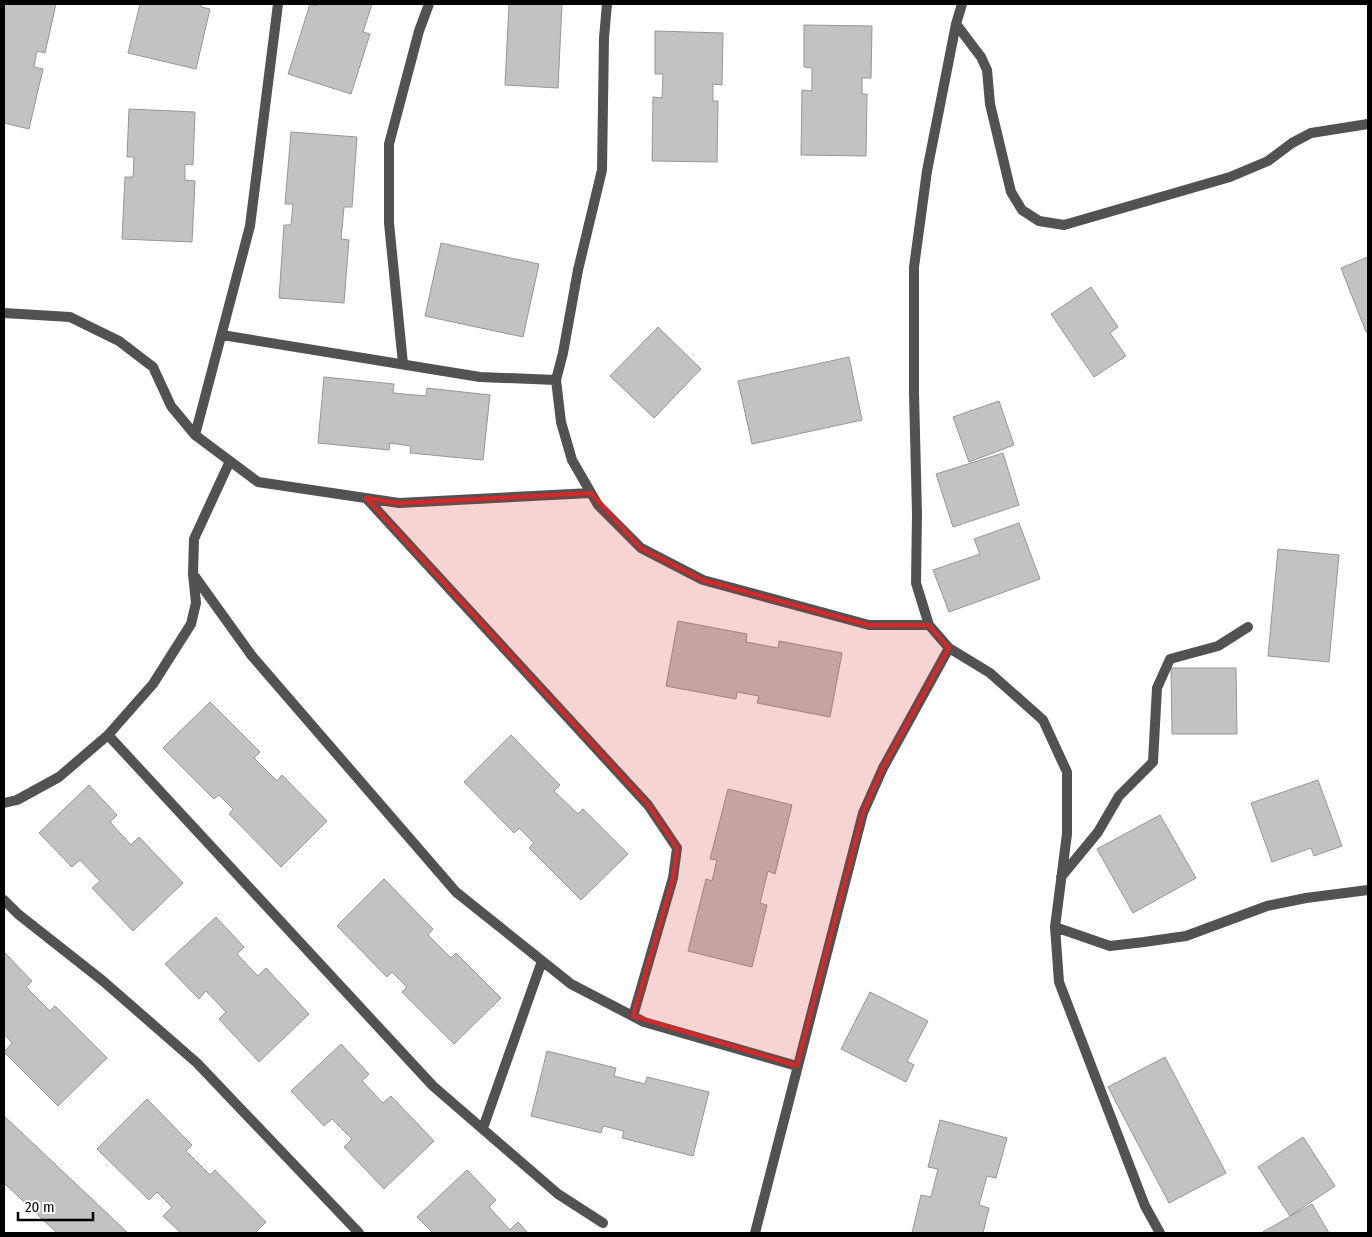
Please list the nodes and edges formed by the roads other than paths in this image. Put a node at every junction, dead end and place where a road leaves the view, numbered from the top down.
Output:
1 (278, 4) edge
2 (429, 4) edge
3 (607, 4) edge
4 (962, 4) edge
5 (956, 24) junction
6 (1368, 124) edge
7 (4, 313) edge
8 (222, 335) junction
9 (403, 364) junction
10 (556, 380) junction
11 (196, 435) junction
12 (230, 461) junction
13 (591, 493) junction
14 (366, 498) junction
15 (193, 574) junction
16 (929, 625) junction
17 (1248, 627) dead end
18 (949, 648) junction
19 (108, 735) junction
20 (4, 803) edge
21 (1061, 877) junction
22 (1368, 890) edge
23 (4, 900) edge
24 (1055, 926) junction
25 (542, 961) junction
26 (633, 1016) junction
27 (797, 1066) junction
28 (483, 1128) junction
29 (603, 1223) dead end
30 (358, 1233) edge
31 (755, 1233) edge
32 (1160, 1233) edge

1 - 8 street
2 - 9 street
3 - 10 street
4 - 5 street
5 - 6 street
5 - 16 street
7 - 11 street
8 - 9 street
8 - 11 street
9 - 10 street
10 - 13 street
11 - 12 street
12 - 14 street
12 - 15 street
13 - 14 street
13 - 16 street
14 - 26 street
15 - 19 street
15 - 25 street
16 - 18 street
17 - 21 street
18 - 21 street
18 - 27 street
19 - 20 street
19 - 28 street
21 - 24 street
22 - 24 street
23 - 30 street
24 - 32 street
25 - 26 street
25 - 28 street
26 - 27 street
27 - 31 street
28 - 29 street

